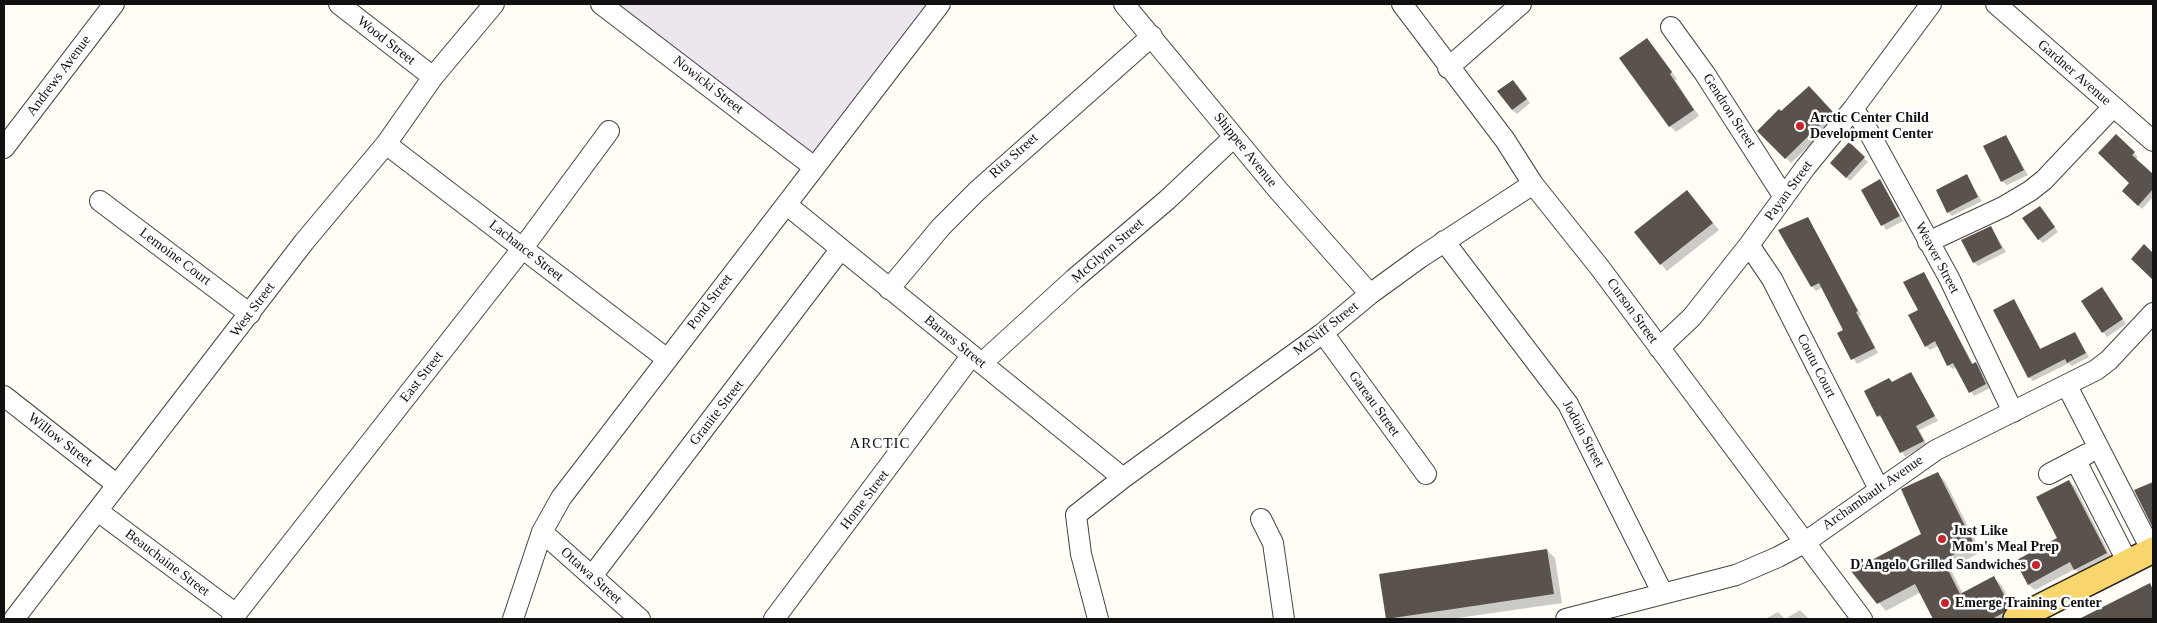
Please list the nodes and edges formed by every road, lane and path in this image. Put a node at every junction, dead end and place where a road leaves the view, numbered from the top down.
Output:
1 (114, 4) edge
2 (339, 4) edge
3 (494, 4) edge
4 (601, 4) edge
5 (940, 4) edge
6 (1124, 4) edge
7 (1402, 4) edge
8 (1521, 4) edge
9 (1931, 4) edge
10 (1996, 4) edge
11 (1671, 27) dead end
12 (1152, 36) junction
13 (1448, 68) junction
14 (433, 77) junction
15 (2113, 107) junction
16 (1853, 109) junction
17 (609, 131) dead end
18 (1234, 137) junction
19 (2153, 141) edge
20 (386, 144) junction
21 (4, 148) edge
22 (814, 167) junction
23 (1533, 184) junction
24 (1784, 197) junction
25 (100, 201) dead end
26 (787, 205) junction
27 (1444, 241) junction
28 (1928, 242) junction
29 (1749, 245) junction
30 (522, 249) junction
31 (840, 250) junction
32 (889, 289) junction
33 (1370, 294) junction
34 (2153, 312) edge
35 (250, 314) junction
36 (1323, 333) junction
37 (1659, 348) junction
38 (667, 359) junction
39 (977, 359) junction
40 (2067, 386) junction
41 (4, 396) edge
42 (2013, 412) junction
43 (2100, 447) junction
44 (2076, 460) junction
45 (1426, 474) dead end
46 (2049, 474) dead end
47 (1123, 478) junction
48 (116, 484) junction
49 (1879, 489) junction
50 (99, 512) junction
51 (1261, 518) dead end
52 (542, 532) junction
53 (1804, 543) junction
54 (2153, 551) edge
55 (2127, 561) junction
56 (592, 576) junction
57 (1663, 594) junction
58 (234, 617) edge
59 (14, 619) edge
60 (513, 619) edge
61 (640, 619) edge
62 (774, 619) edge
63 (1098, 619) edge
64 (1284, 619) edge
65 (1566, 619) edge
66 (1862, 619) edge
67 (2016, 619) edge

1 - 21 street, Andrews Avenue
2 - 14 street, Wood Street
3 - 14 street, West Street
4 - 22 street, Nowicki Street
5 - 22 street, Pond Street
6 - 12 street, Shippee Avenue
7 - 13 street, Curson Street
8 - 13 street
9 - 16 street, Payan Street
10 - 15 street, Gardner Avenue
11 - 24 street, Gendron Street
12 - 18 street, Shippee Avenue
12 - 32 street, Rita Street
13 - 23 street, Curson Street
14 - 20 street, West Street
15 - 19 street, Gardner Avenue
15 - 28 street
16 - 24 street, Payan Street
16 - 28 street, Weaver Street
17 - 30 street, East Street
18 - 33 street, Shippee Avenue
18 - 39 street, McGlynn Street
20 - 30 street, Lachance Street
20 - 35 street, West Street
22 - 26 street, Pond Street
23 - 27 street, McNiff Street
23 - 37 street, Curson Street
24 - 29 street, Payan Street
25 - 35 street, Lemoine Court
26 - 31 street, Barnes Street
26 - 38 street, Pond Street
27 - 33 street, McNiff Street
27 - 57 street, Jodoin Street
28 - 42 street, Weaver Street
29 - 37 street, Payan Street
29 - 49 street, Coutu Court
30 - 38 street, Lachance Street
30 - 58 street, East Street
31 - 32 street, Barnes Street
31 - 56 street, Granite Street
32 - 39 street, Barnes Street
33 - 36 street, McNiff Street
34 - 40 street, Archambault Avenue
35 - 48 street, West Street
36 - 45 street, Gareau Street
36 - 47 street, McNiff Street
37 - 53 street, Curson Street
38 - 52 street, Pond Street
39 - 47 street, Barnes Street
39 - 62 street, Home Street
40 - 42 street, Archambault Avenue
40 - 43 street
41 - 48 street, Willow Street
42 - 49 street, Archambault Avenue
43 - 44 street
43 - 54 street
44 - 46 street
44 - 55 street
47 - 63 street, McNiff Street
48 - 50 street, West Street
49 - 53 street, Archambault Avenue
50 - 58 street, Beauchaine Street
50 - 59 street, West Street
51 - 64 street
52 - 56 street, Ottawa Street
52 - 60 street, Pond Street
53 - 57 street, Archambault Avenue
53 - 66 street, Curson Street
54 - 55 main road
55 - 67 main road
56 - 61 street, Ottawa Street
57 - 65 street, Archambault Avenue

